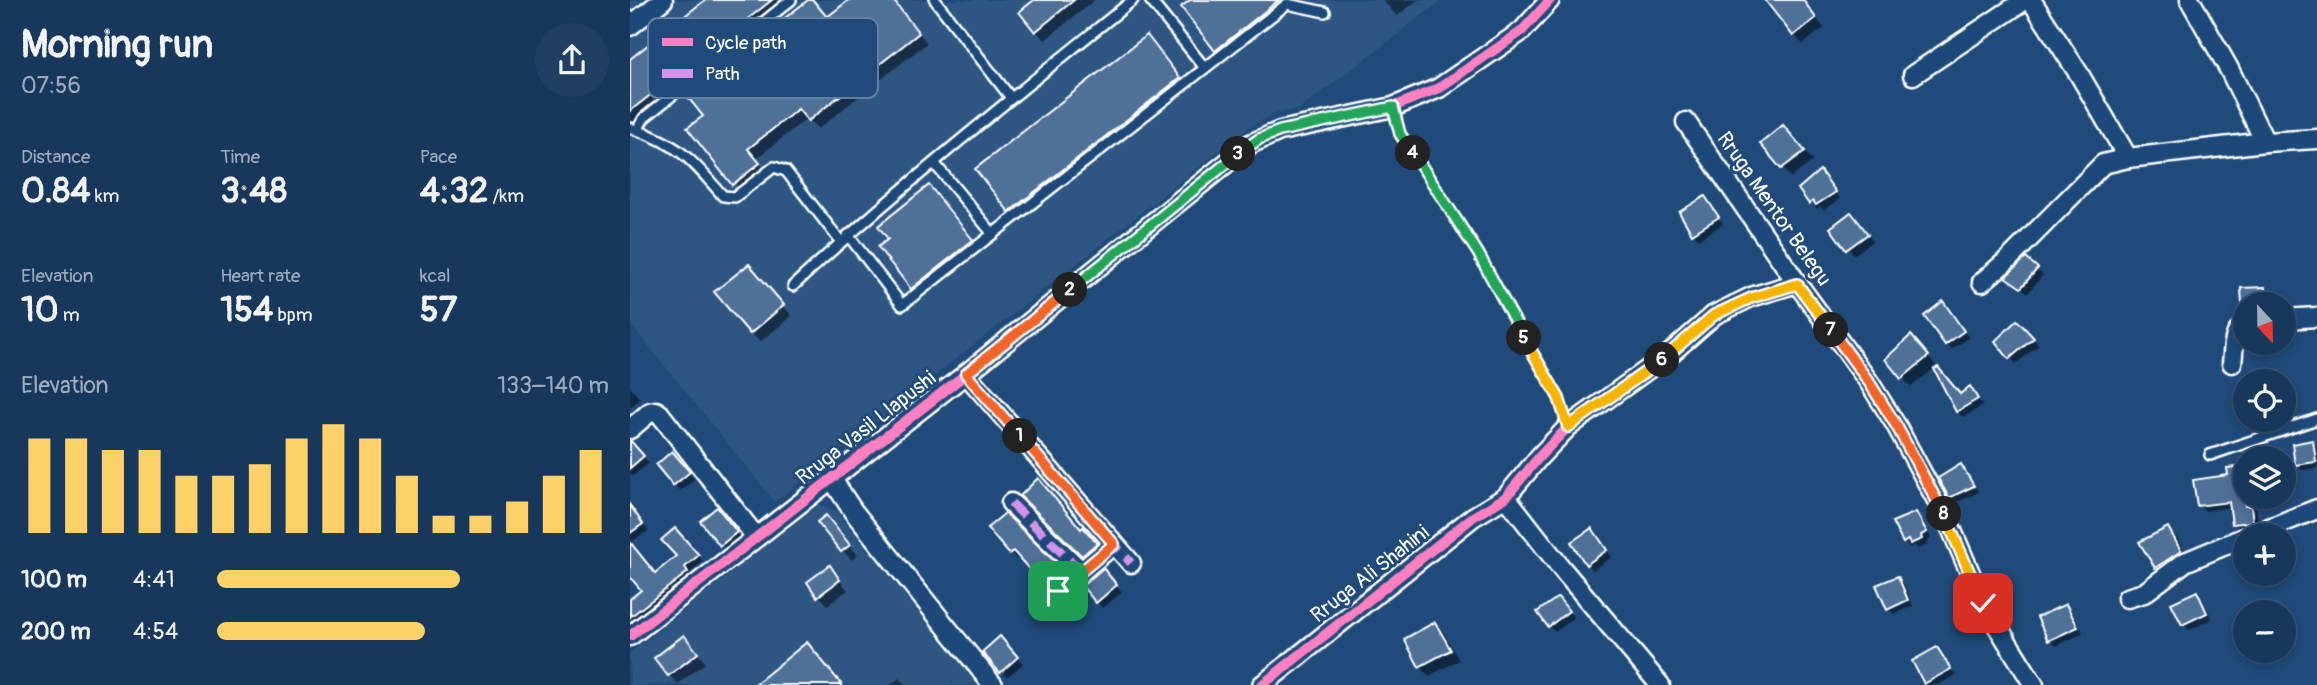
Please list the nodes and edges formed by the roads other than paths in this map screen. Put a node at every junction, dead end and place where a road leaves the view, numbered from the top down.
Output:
1 (663, 0) edge
2 (791, 0) edge
3 (935, 0) edge
4 (1133, 0) edge
5 (1150, 0) edge
6 (1550, 0) edge
7 (2025, 0) edge
8 (2031, 0) edge
9 (2190, 0) edge
10 (1325, 12) dead end
11 (768, 18) edge
12 (630, 26) edge
13 (1205, 68) junction
14 (1913, 75) dead end
15 (668, 98) edge
16 (1011, 98) junction
17 (1686, 122) dead end
18 (634, 129) edge
19 (2317, 139) edge
20 (2265, 142) junction
21 (2128, 158) junction
22 (934, 163) junction
23 (993, 234) junction
24 (844, 239) junction
25 (1982, 282) dead end
26 (1797, 284) junction
27 (793, 286) dead end
28 (2317, 317) edge
29 (2296, 318) edge
30 (2233, 355) edge
31 (2232, 363) dead end
32 (966, 374) junction
33 (2317, 419) edge
34 (630, 429) edge
35 (2210, 455) dead end
36 (832, 479) junction
37 (1506, 497) junction
38 (1011, 503) dead end
39 (2317, 509) edge
40 (2281, 523) edge
41 (756, 537) junction
42 (2233, 542) edge
43 (1114, 544) junction
44 (1131, 563) dead end
45 (1081, 571) junction
46 (1058, 591) dead end
47 (2127, 598) dead end
48 (630, 636) edge
49 (993, 685) edge
50 (1262, 685) edge
51 (1660, 685) edge
52 (2034, 685) edge

1 - 12 street
2 - 11 lane
3 - 16 lane
4 - 16 lane
5 - 13 lane
6 - 32 street, Rruga Vasil Llapushi
7 - 14 street
8 - 21 street
9 - 20 street
10 - 13 lane
13 - 23 lane
15 - 18 lane
16 - 22 lane
17 - 26 street, Rruga Mentor Belegu
18 - 24 lane
19 - 20 street
20 - 21 street
21 - 25 street
22 - 23 lane
22 - 24 lane
23 - 24 lane
24 - 27 lane
26 - 37 street, Rruga Ali Shahini
26 - 52 street, Rruga Mentor Belegu
28 - 29 street
30 - 31 street
32 - 36 street, Rruga Vasil Llapushi
32 - 43 street
33 - 35 lane
34 - 41 street
36 - 41 street, Rruga Vasil Llapushi
36 - 49 street
37 - 50 street, Rruga Ali Shahini
37 - 51 street
38 - 45 street
39 - 40 street
41 - 48 street, Rruga Vasil Llapushi
42 - 47 street
43 - 44 street
43 - 45 street
45 - 46 street

